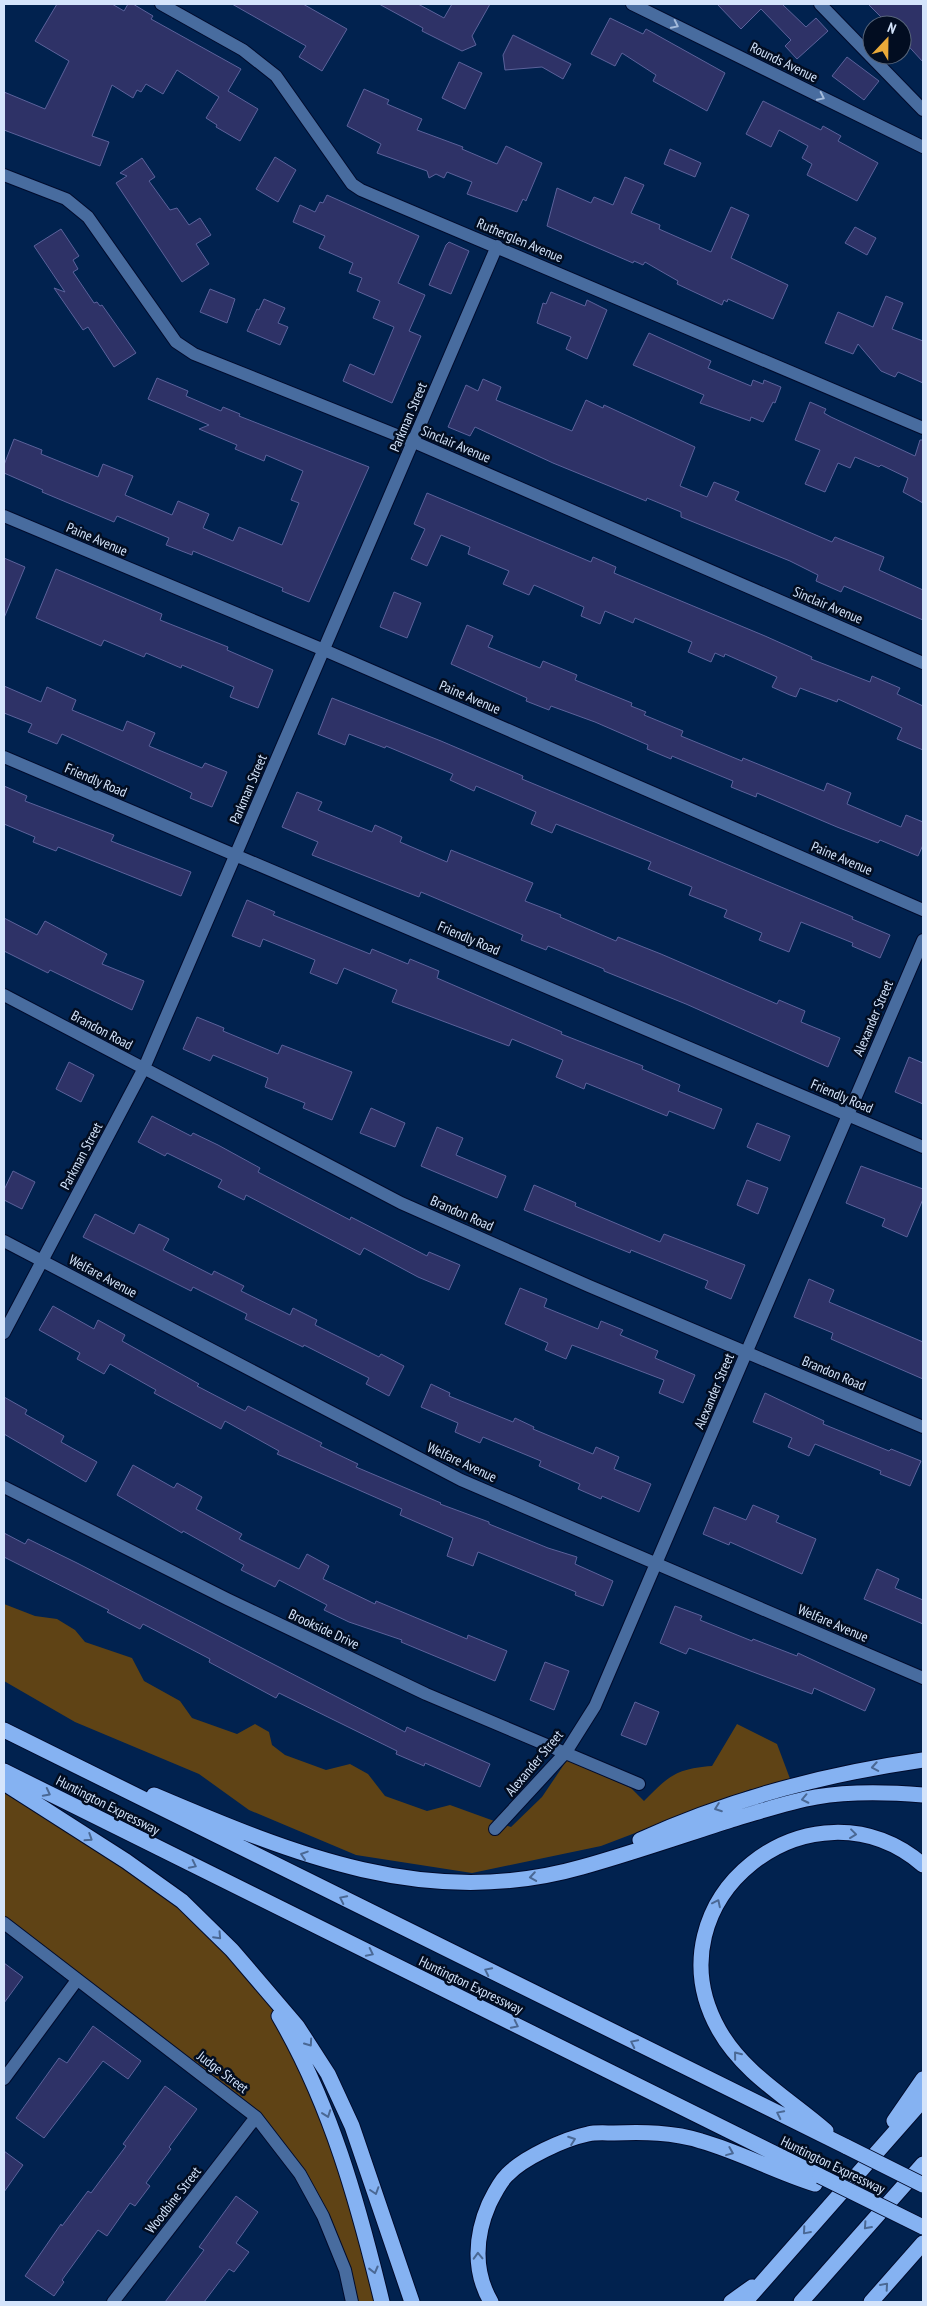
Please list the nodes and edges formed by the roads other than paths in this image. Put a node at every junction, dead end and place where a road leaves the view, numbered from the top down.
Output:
1 (161, 4) edge
2 (632, 4) edge
3 (820, 4) edge
4 (923, 110) edge
5 (923, 147) edge
6 (4, 175) edge
7 (496, 246) junction
8 (923, 428) edge
9 (414, 442) junction
10 (4, 516) edge
11 (324, 650) junction
12 (923, 663) edge
13 (4, 757) edge
14 (236, 856) junction
15 (923, 910) edge
16 (923, 940) edge
17 (4, 995) edge
18 (144, 1068) junction
19 (848, 1115) junction
20 (923, 1147) edge
21 (4, 1241) edge
22 (42, 1261) junction
23 (4, 1333) edge
24 (746, 1353) junction
25 (923, 1427) edge
26 (4, 1487) edge
27 (656, 1563) junction
28 (923, 1678) edge
29 (4, 1730) edge
30 (21, 1739) junction
31 (566, 1752) junction
32 (923, 1760) edge
33 (4, 1771) edge
34 (4, 1783) edge
35 (639, 1784) dead end
36 (923, 1795) edge
37 (495, 1829) dead end
38 (923, 1865) edge
39 (581, 1868) junction
40 (4, 1923) edge
41 (256, 1978) junction
42 (77, 1980) junction
43 (4, 2079) edge
44 (923, 2079) edge
45 (923, 2100) edge
46 (256, 2116) junction
47 (843, 2145) junction
48 (923, 2164) edge
49 (862, 2168) junction
50 (818, 2180) junction
51 (923, 2185) edge
52 (923, 2227) edge
53 (923, 2243) edge
54 (766, 2278) junction
55 (113, 2302) edge
56 (352, 2302) edge
57 (382, 2302) edge
58 (412, 2302) edge
59 (491, 2302) edge
60 (731, 2302) edge
61 (745, 2302) edge
62 (801, 2302) edge
63 (871, 2302) edge

1 - 7 street, Rutherglen Avenue
2 -> 5 street, Rounds Avenue
3 - 4 street
6 - 9 street, Sinclair Avenue
7 - 8 street, Rutherglen Avenue
7 - 9 street, Parkman Street
9 - 11 street, Parkman Street
9 - 12 street, Sinclair Avenue
10 - 11 street, Paine Avenue
11 - 14 street, Parkman Street
11 - 15 street, Paine Avenue
13 - 14 street, Friendly Road
14 - 18 street, Parkman Street
14 - 19 street, Friendly Road
16 - 19 street, Alexander Street
17 - 18 street, Brandon Road
18 - 22 street, Parkman Street
18 - 24 street, Brandon Road
19 - 20 street, Friendly Road
19 - 24 street, Alexander Street
21 - 22 street, Welfare Avenue
22 - 23 street, Parkman Street
22 - 27 street, Welfare Avenue
24 - 25 street, Brandon Road
24 - 27 street, Alexander Street
26 - 31 street, Brookside Drive
27 - 28 street, Welfare Avenue
27 - 31 street, Alexander Street
29 - 30 highway, Huntington Expressway
39 -> 30 highway
47 -> 30 highway, Huntington Expressway
31 - 35 street, Brookside Drive
31 - 37 street, Alexander Street
32 -> 39 highway
33 -> 50 highway, Huntington Expressway
34 -> 41 highway
36 -> 39 highway
47 -> 38 highway
40 - 42 street, Judge Street
41 -> 57 highway
41 -> 58 highway
42 - 43 street
42 - 46 street, Judge Street
44 - 49 highway
45 - 49 highway
46 - 55 street, Woodbine Street
46 - 56 street, Judge Street
47 - 51 highway, Huntington Expressway, bridge
48 -> 62 highway
49 -> 54 highway
50 - 52 highway, Huntington Expressway, bridge
59 -> 50 highway
63 -> 53 highway
54 - 60 highway
54 - 61 highway

